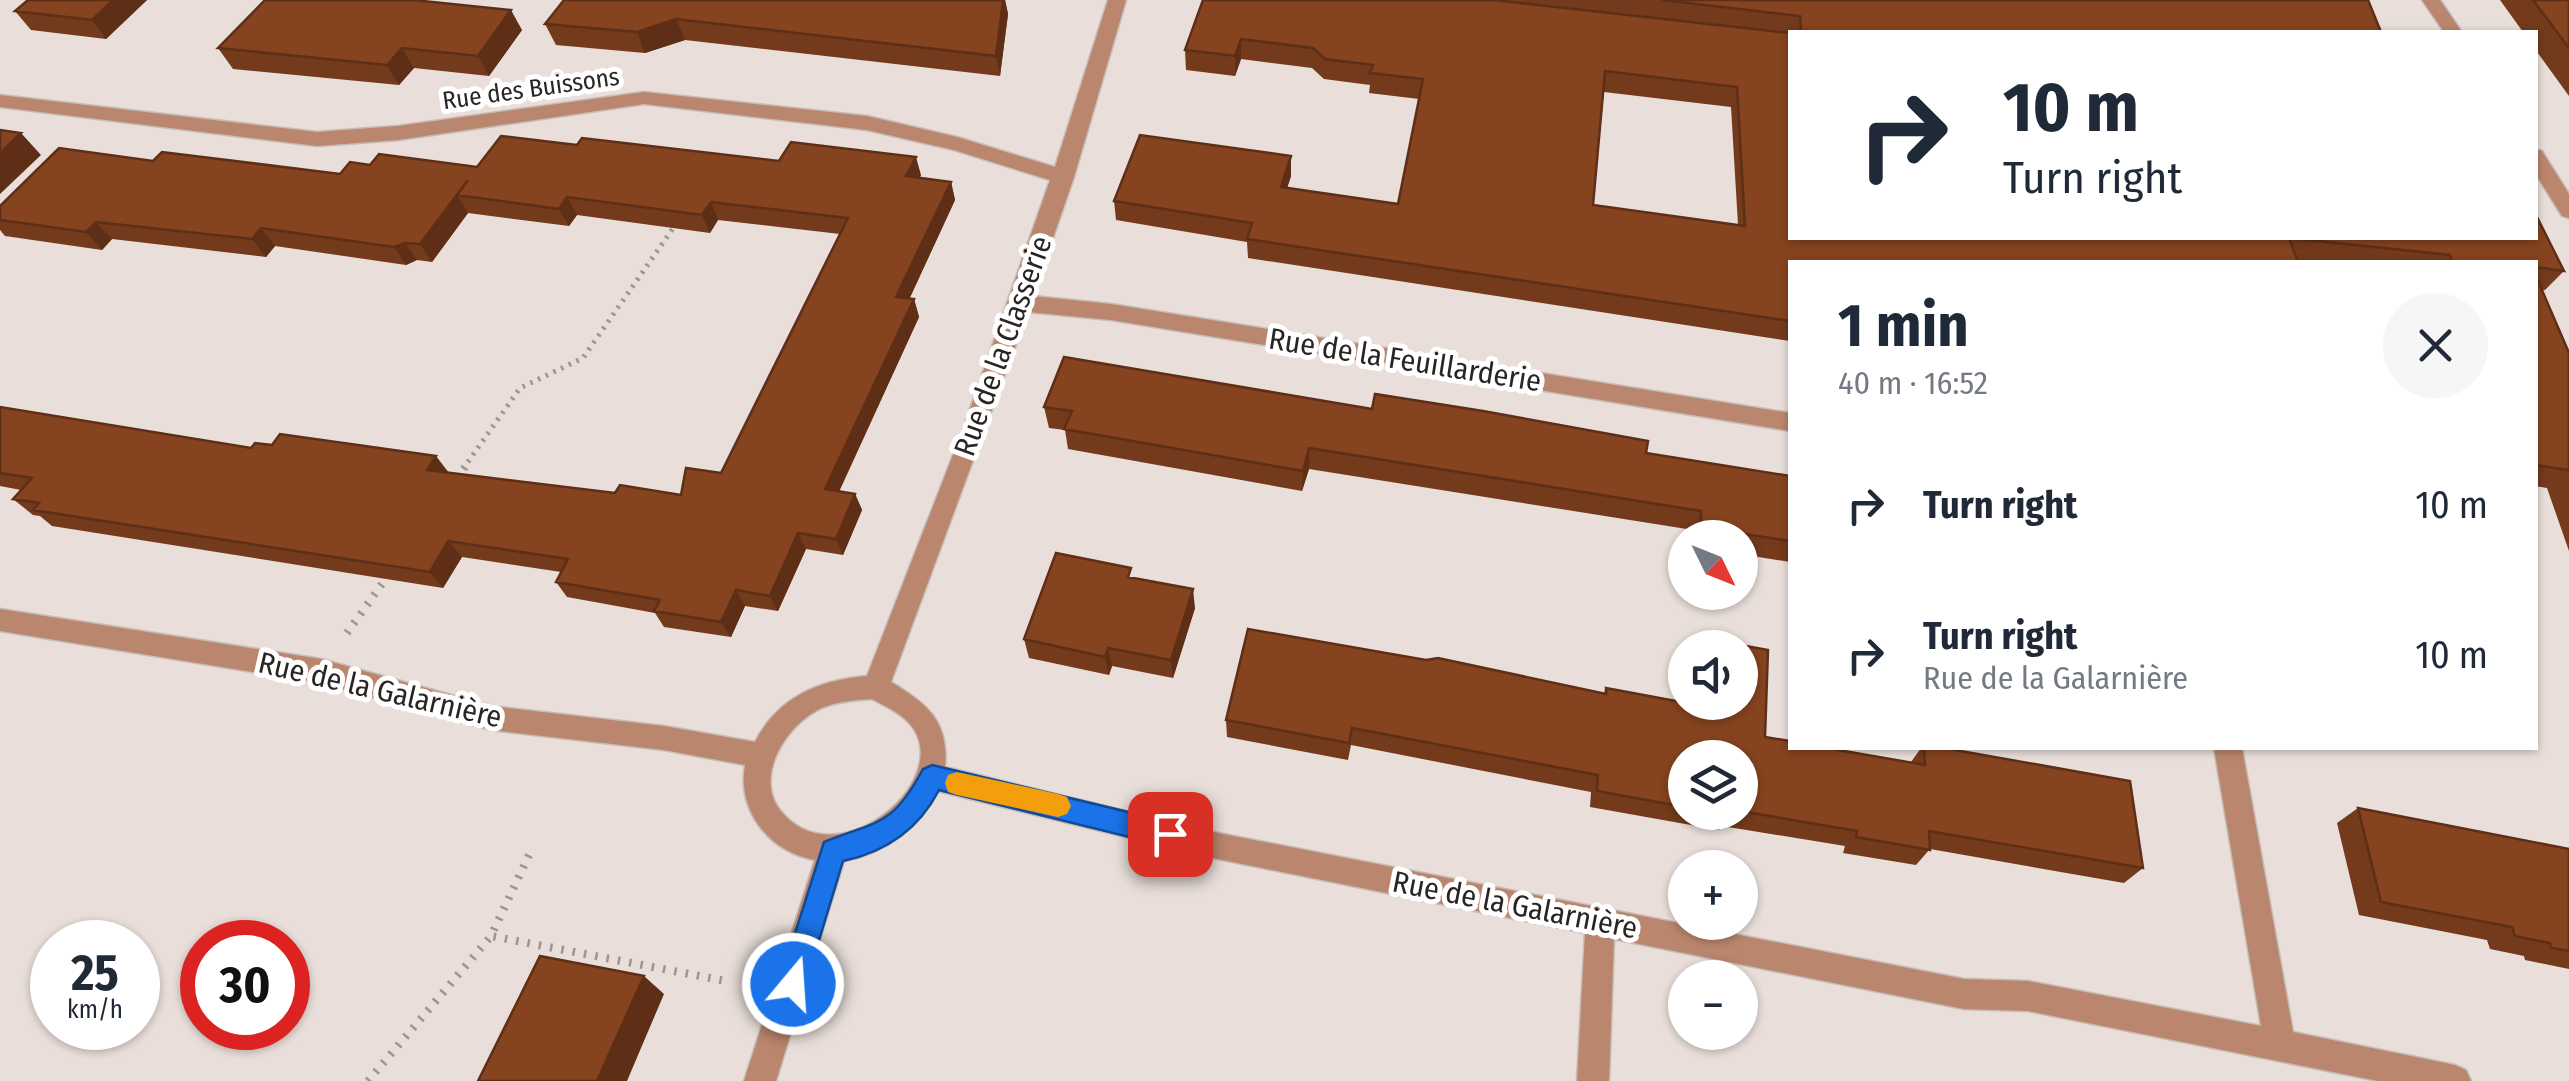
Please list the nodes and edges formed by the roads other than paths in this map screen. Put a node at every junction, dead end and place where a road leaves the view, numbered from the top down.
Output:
1 (1117, 0) edge
2 (2432, 0) edge
3 (2453, 30) edge
4 (0, 100) edge
5 (2538, 161) edge
6 (1064, 177) junction
7 (2569, 211) edge
8 (1020, 304) junction
9 (1788, 422) edge
10 (0, 620) edge
11 (876, 687) junction
12 (2228, 750) edge
13 (760, 755) junction
14 (932, 777) junction
15 (833, 850) junction
16 (1600, 922) junction
17 (2280, 1045) junction
18 (760, 1081) edge
19 (1593, 1081) edge
20 (2454, 1081) edge

1 - 6 street, Rue de la Classerie
2 - 3 street
4 - 6 street, Rue des Buissons
5 - 7 street
6 - 8 street, Rue de la Classerie
8 - 9 street, Rue de la Feuillarderie
8 - 11 street, Rue de la Classerie
10 - 13 street, Rue de la Galarnière
11 - 13 street
11 - 14 street
12 - 17 street
13 - 15 street
14 - 15 street
14 - 16 street, Rue de la Galarnière
15 - 18 street
16 - 17 street, Rue de la Galarnière
16 - 19 street
17 - 20 street, Rue de la Galarnière

